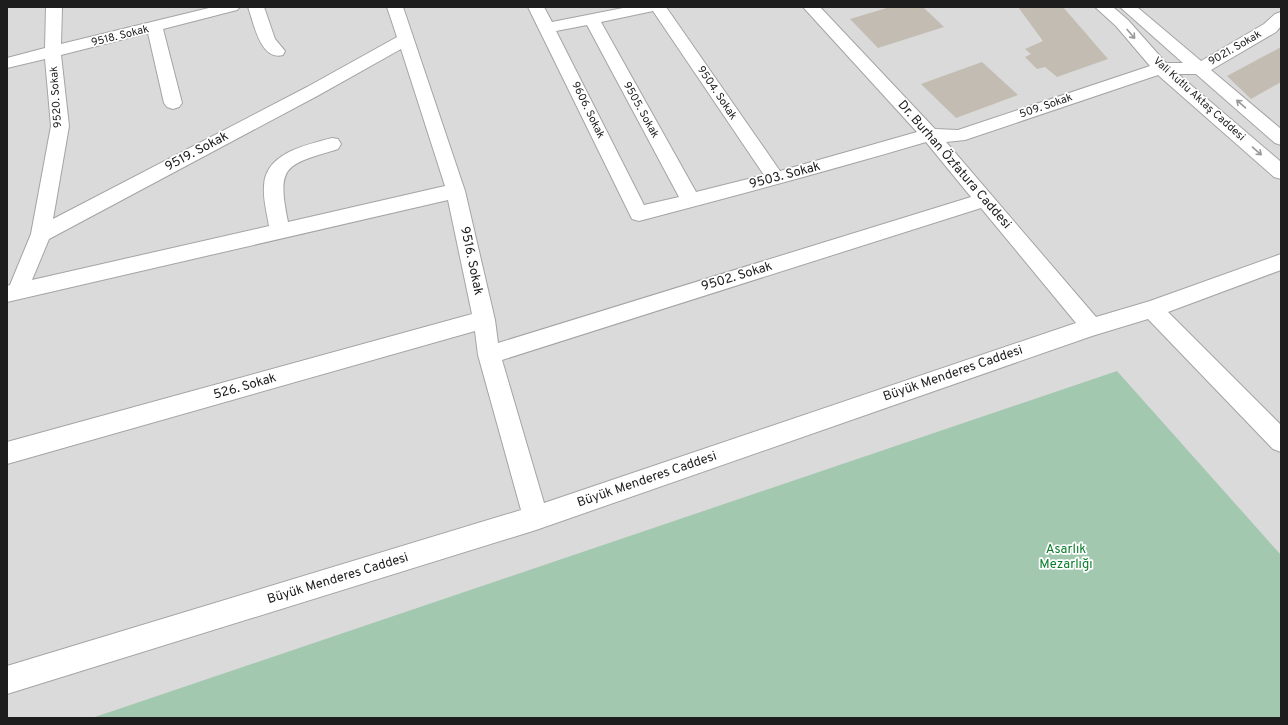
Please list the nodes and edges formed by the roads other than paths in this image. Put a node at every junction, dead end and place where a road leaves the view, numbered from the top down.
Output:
1 (54, 7) edge
2 (232, 7) edge
3 (256, 7) edge
4 (395, 7) edge
5 (536, 7) edge
6 (651, 7) edge
7 (658, 7) edge
8 (811, 7) edge
9 (1103, 7) edge
10 (1128, 7) edge
11 (591, 18) junction
12 (1277, 26) edge
13 (154, 27) junction
14 (548, 28) junction
15 (406, 39) junction
16 (277, 51) dead end
17 (53, 52) junction
18 (7, 63) edge
19 (1161, 68) junction
20 (1200, 69) junction
21 (173, 103) dead end
22 (930, 135) junction
23 (1281, 139) edge
24 (332, 144) dead end
25 (1281, 172) edge
26 (776, 179) junction
27 (456, 191) junction
28 (985, 200) junction
29 (691, 201) junction
30 (639, 214) joint
31 (280, 231) junction
32 (41, 234) junction
33 (1278, 266) edge
34 (12, 292) edge
35 (1152, 309) junction
36 (484, 320) junction
37 (1092, 327) junction
38 (489, 355) junction
39 (1281, 441) edge
40 (7, 453) edge
41 (536, 518) junction
42 (7, 680) edge

1 - 17 street, 9520. Sokak
2 - 13 street, 9518. Sokak
3 - 16 street
4 - 15 street, 9516. Sokak
5 - 14 street, 9606. Sokak
6 - 11 street
7 - 26 street, 9504. Sokak
8 - 22 street, Dr. Burhan Özfatura Caddesi
9 -> 19 street, Vali Kutlu Aktaş Caddesi
10 - 20 street, Vali Kutlu Aktaş Caddesi
11 - 14 street
11 - 29 street, 9505. Sokak
12 - 20 street, 9021. Sokak
13 - 17 street, 9518. Sokak
13 - 21 street
14 - 30 street, 9606. Sokak
15 - 27 street, 9516. Sokak
15 - 32 street, 9519. Sokak
17 - 18 street, 9518. Sokak
17 - 32 street, 9520. Sokak
19 - 20 street, 9021. Sokak
19 - 22 street, 509. Sokak
19 -> 25 street, Vali Kutlu Aktaş Caddesi
23 -> 20 street, Vali Kutlu Aktaş Caddesi
22 - 26 street, 9503. Sokak
22 - 28 street, Dr. Burhan Özfatura Caddesi
24 - 31 street
26 - 29 street, 9503. Sokak
27 - 31 street
27 - 36 street, 9516. Sokak
28 - 37 street, Dr. Burhan Özfatura Caddesi
28 - 38 street, 9502. Sokak
29 - 30 street, 9503. Sokak
31 - 34 street
32 - 34 street
33 - 35 street, Büyük Menderes Caddesi
35 - 37 street, Büyük Menderes Caddesi
35 - 39 street
36 - 38 street, 9516. Sokak
36 - 40 street, 526. Sokak
37 - 41 street, Büyük Menderes Caddesi
38 - 41 street, 9516. Sokak
41 - 42 street, Büyük Menderes Caddesi

